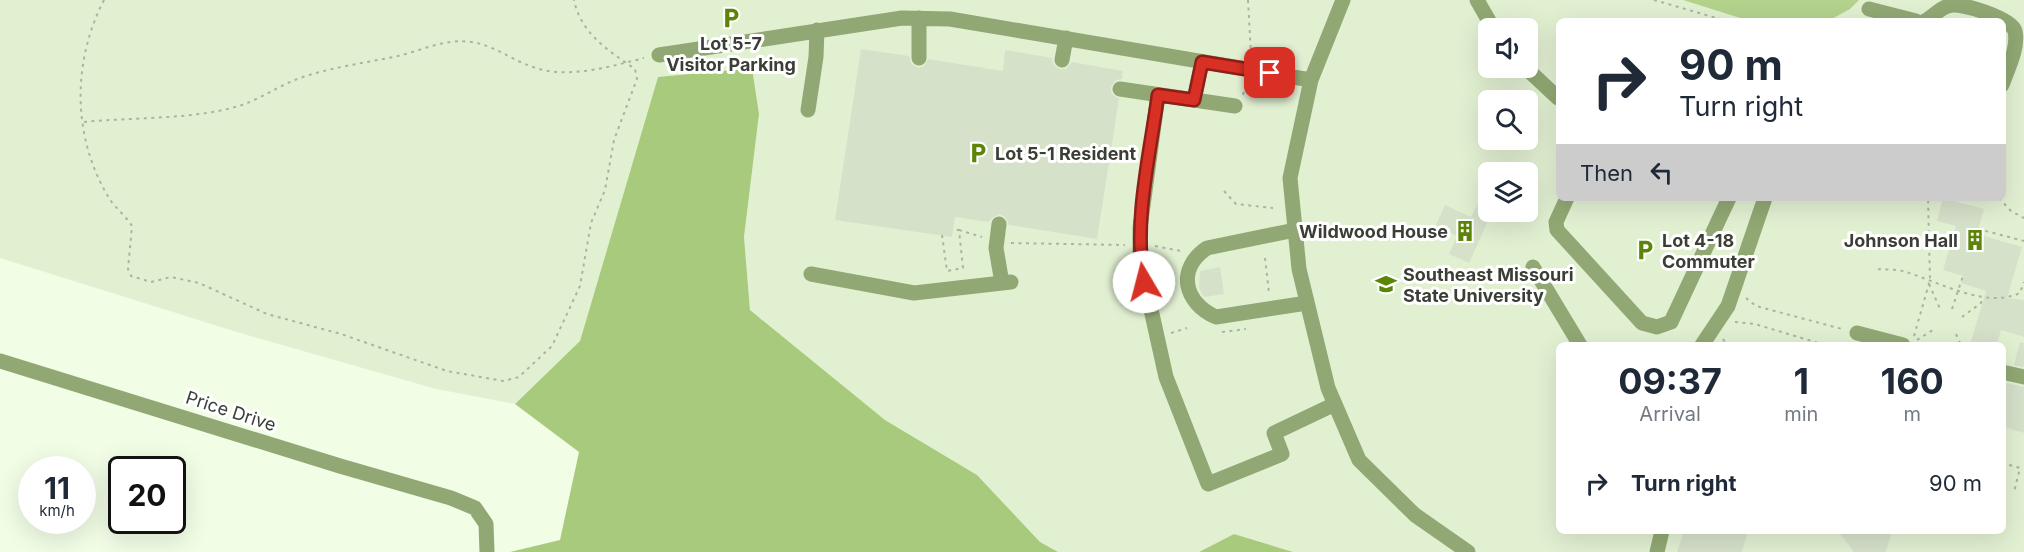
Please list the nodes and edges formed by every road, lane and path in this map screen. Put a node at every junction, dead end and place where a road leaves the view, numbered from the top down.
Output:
1 (104, 0) edge
2 (574, 0) edge
3 (1248, 0) edge
4 (1343, 0) edge
5 (1477, 0) edge
6 (1654, 0) edge
7 (1871, 5) edge
8 (919, 18) junction
9 (1487, 18) edge
10 (1717, 18) edge
11 (1860, 18) edge
12 (1908, 18) edge
13 (1930, 18) edge
14 (2000, 18) edge
15 (2006, 20) edge
16 (817, 30) junction
17 (1066, 38) junction
18 (659, 55) joint
19 (919, 58) dead end
20 (1251, 59) dead end
21 (1062, 60) dead end
22 (1202, 62) junction
23 (626, 63) junction
24 (2006, 73) edge
25 (1537, 78) edge
26 (1311, 80) junction
27 (1120, 89) dead end
28 (1158, 95) junction
29 (1556, 96) edge
30 (1194, 100) junction
31 (1235, 106) dead end
32 (808, 110) dead end
33 (84, 122) junction
34 (1224, 191) dead end
35 (1566, 201) edge
36 (1729, 201) edge
37 (1764, 201) edge
38 (1928, 201) edge
39 (2002, 201) edge
40 (1273, 208) dead end
41 (2024, 218) edge
42 (999, 224) dead end
43 (1978, 229) dead end
44 (953, 230) dead end
45 (1295, 230) junction
46 (959, 231) junction
47 (942, 236) dead end
48 (997, 241) junction
49 (2024, 241) edge
50 (1140, 246) junction
51 (1181, 251) dead end
52 (1265, 258) dead end
53 (1533, 267) dead end
54 (1878, 269) dead end
55 (811, 274) dead end
56 (1963, 276) dead end
57 (1929, 282) junction
58 (2024, 282) edge
59 (1959, 289) junction
60 (1269, 296) dead end
61 (1982, 297) junction
62 (1746, 299) dead end
63 (1307, 303) junction
64 (1952, 309) dead end
65 (1941, 311) dead end
66 (1962, 317) dead end
67 (1734, 322) dead end
68 (1936, 328) dead end
69 (1857, 333) joint
70 (1956, 334) dead end
71 (1801, 337) junction
72 (1578, 342) edge
73 (1704, 342) edge
74 (1800, 342) edge
75 (1817, 342) edge
76 (1892, 342) edge
77 (1913, 342) edge
78 (1915, 342) edge
79 (1960, 342) edge
80 (1, 365) edge
81 (2006, 373) edge
82 (2024, 377) edge
83 (1335, 404) junction
84 (2006, 465) edge
85 (2014, 492) dead end
86 (1661, 534) edge
87 (488, 552) edge
88 (1468, 552) edge
89 (1658, 552) edge

1 - 33 path
2 - 23 path
3 - 20 path
4 - 26 street
5 - 9 street
6 - 10 path
7 - 11 street
7 - 12 street
8 - 16 street
8 - 17 street
8 - 19 street
13 - 14 street
15 - 24 street
16 - 18 street
16 - 32 street
17 - 21 street
17 - 22 street
18 - 23 path
22 - 26 street
22 - 30 street
23 - 33 path
23 - 33 path
25 - 29 street
26 - 45 street
27 - 28 street
28 - 30 street
28 - 50 street
30 - 31 street
34 - 40 path
35 - 36 street
37 - 73 street
38 - 57 path
39 - 41 path
42 - 48 street
43 - 49 path
44 - 46 path
45 - 63 street
45 - 63 street
46 - 47 path
46 - 48 path
48 - 50 path
48 - 55 street
50 - 51 path
50 - 83 street
52 - 60 path
53 - 72 street
54 - 57 path
56 - 59 path
57 - 59 path
57 - 65 path
57 - 77 path
58 - 61 path
59 - 61 path
59 - 64 path
61 - 66 path
62 - 69 path
63 - 83 street
67 - 71 path
68 - 78 path
69 - 76 street
70 - 79 path
71 - 74 path
71 - 75 path
80 - 87 street, Price Drive
81 - 82 street
83 - 88 street
84 - 85 path
86 - 89 street

